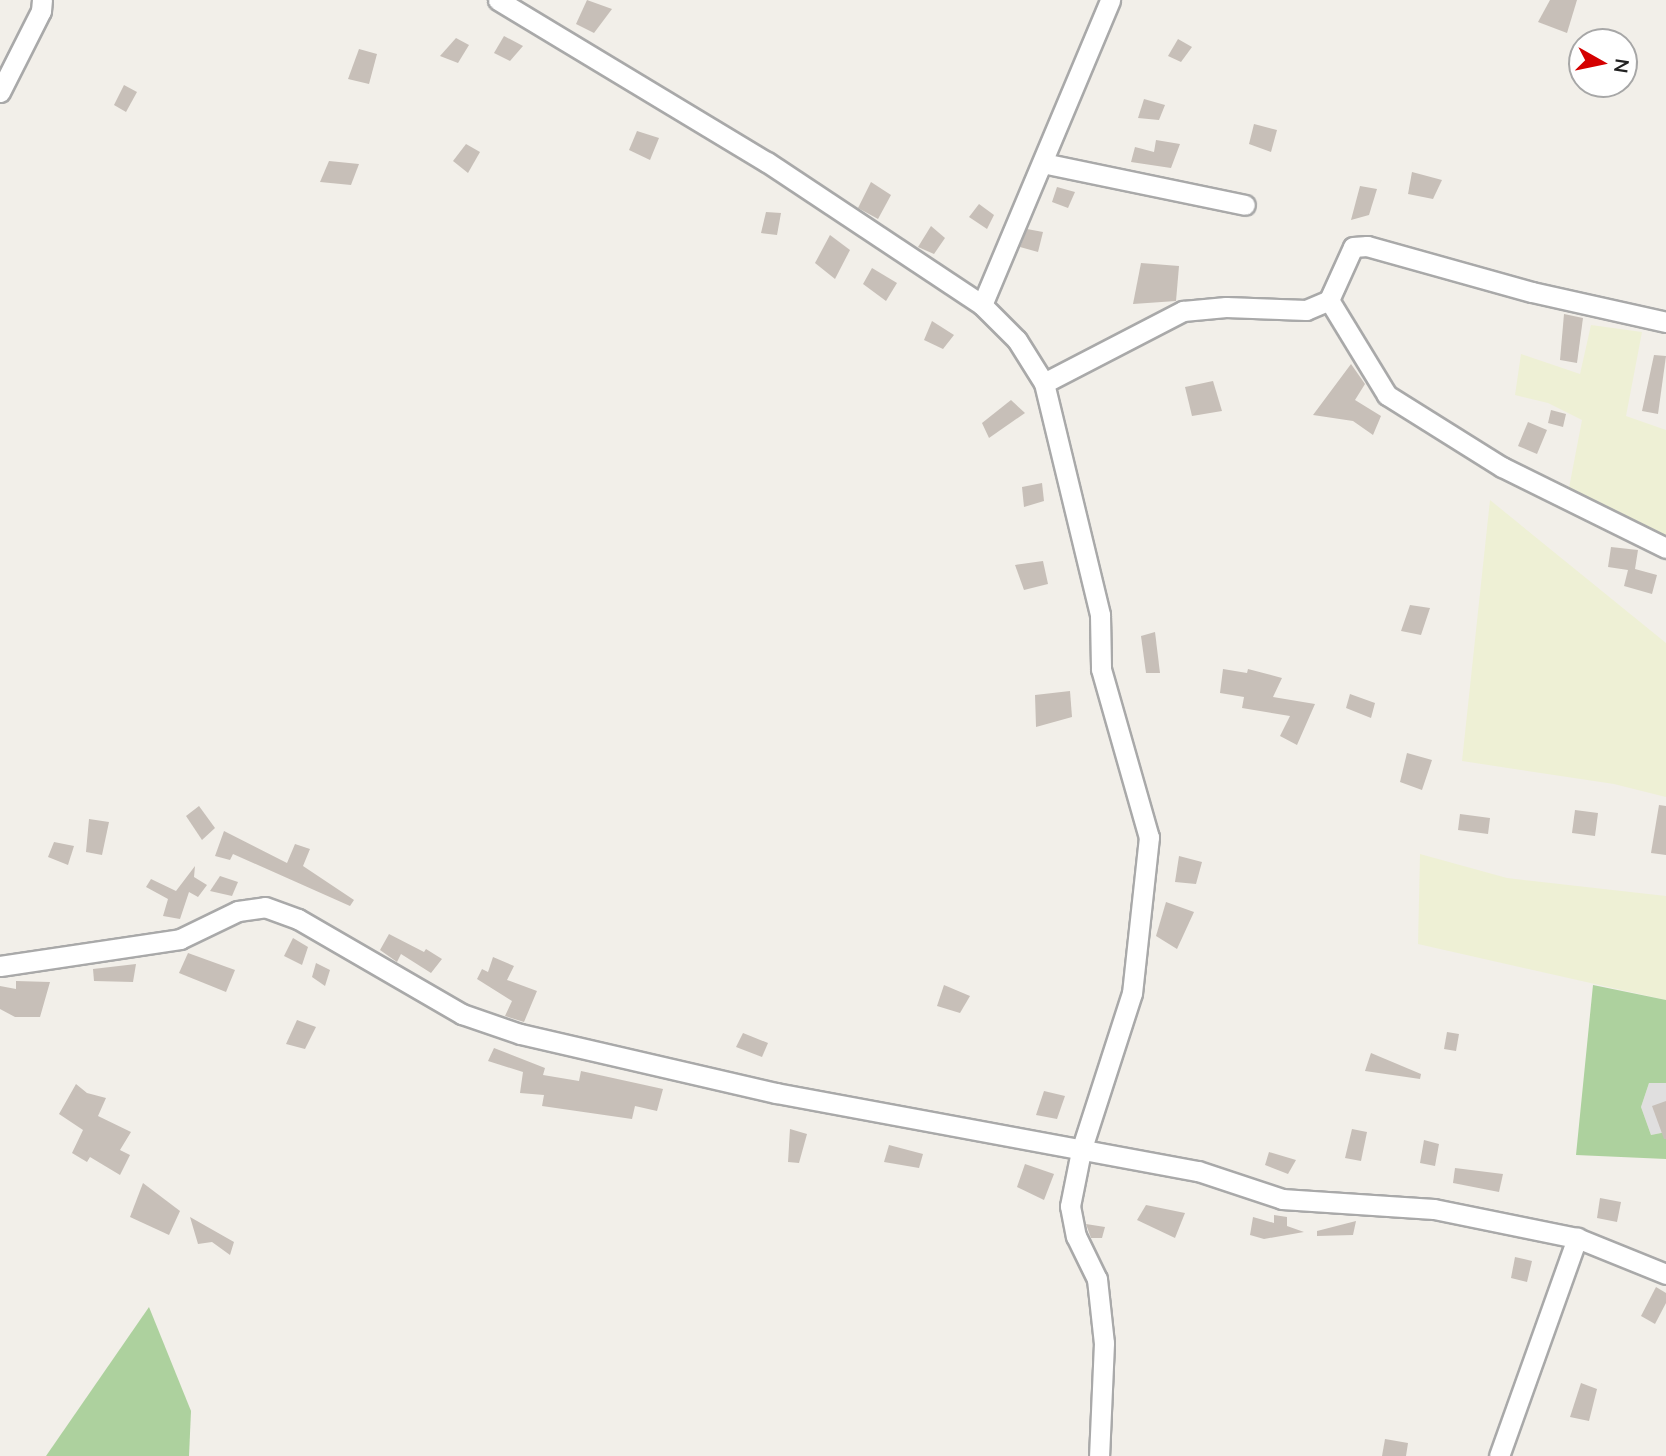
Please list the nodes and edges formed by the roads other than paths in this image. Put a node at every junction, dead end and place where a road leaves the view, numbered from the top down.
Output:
1 (42, 0) edge
2 (498, 0) edge
3 (1110, 0) edge
4 (0, 92) edge
5 (1043, 163) junction
6 (1245, 205) dead end
7 (1329, 300) junction
8 (982, 305) junction
9 (1666, 322) edge
10 (1044, 383) junction
11 (1666, 548) edge
12 (0, 966) edge
13 (1081, 1151) junction
14 (1577, 1238) junction
15 (1666, 1274) edge
16 (1099, 1456) edge
17 (1499, 1456) edge

1 - 4 street
2 - 8 street
3 - 5 street
5 - 6 street
5 - 8 street
7 - 9 street
7 - 10 street
7 - 11 street
8 - 10 street
10 - 13 street
12 - 13 street
13 - 14 street
13 - 16 street
14 - 15 street
14 - 17 street

